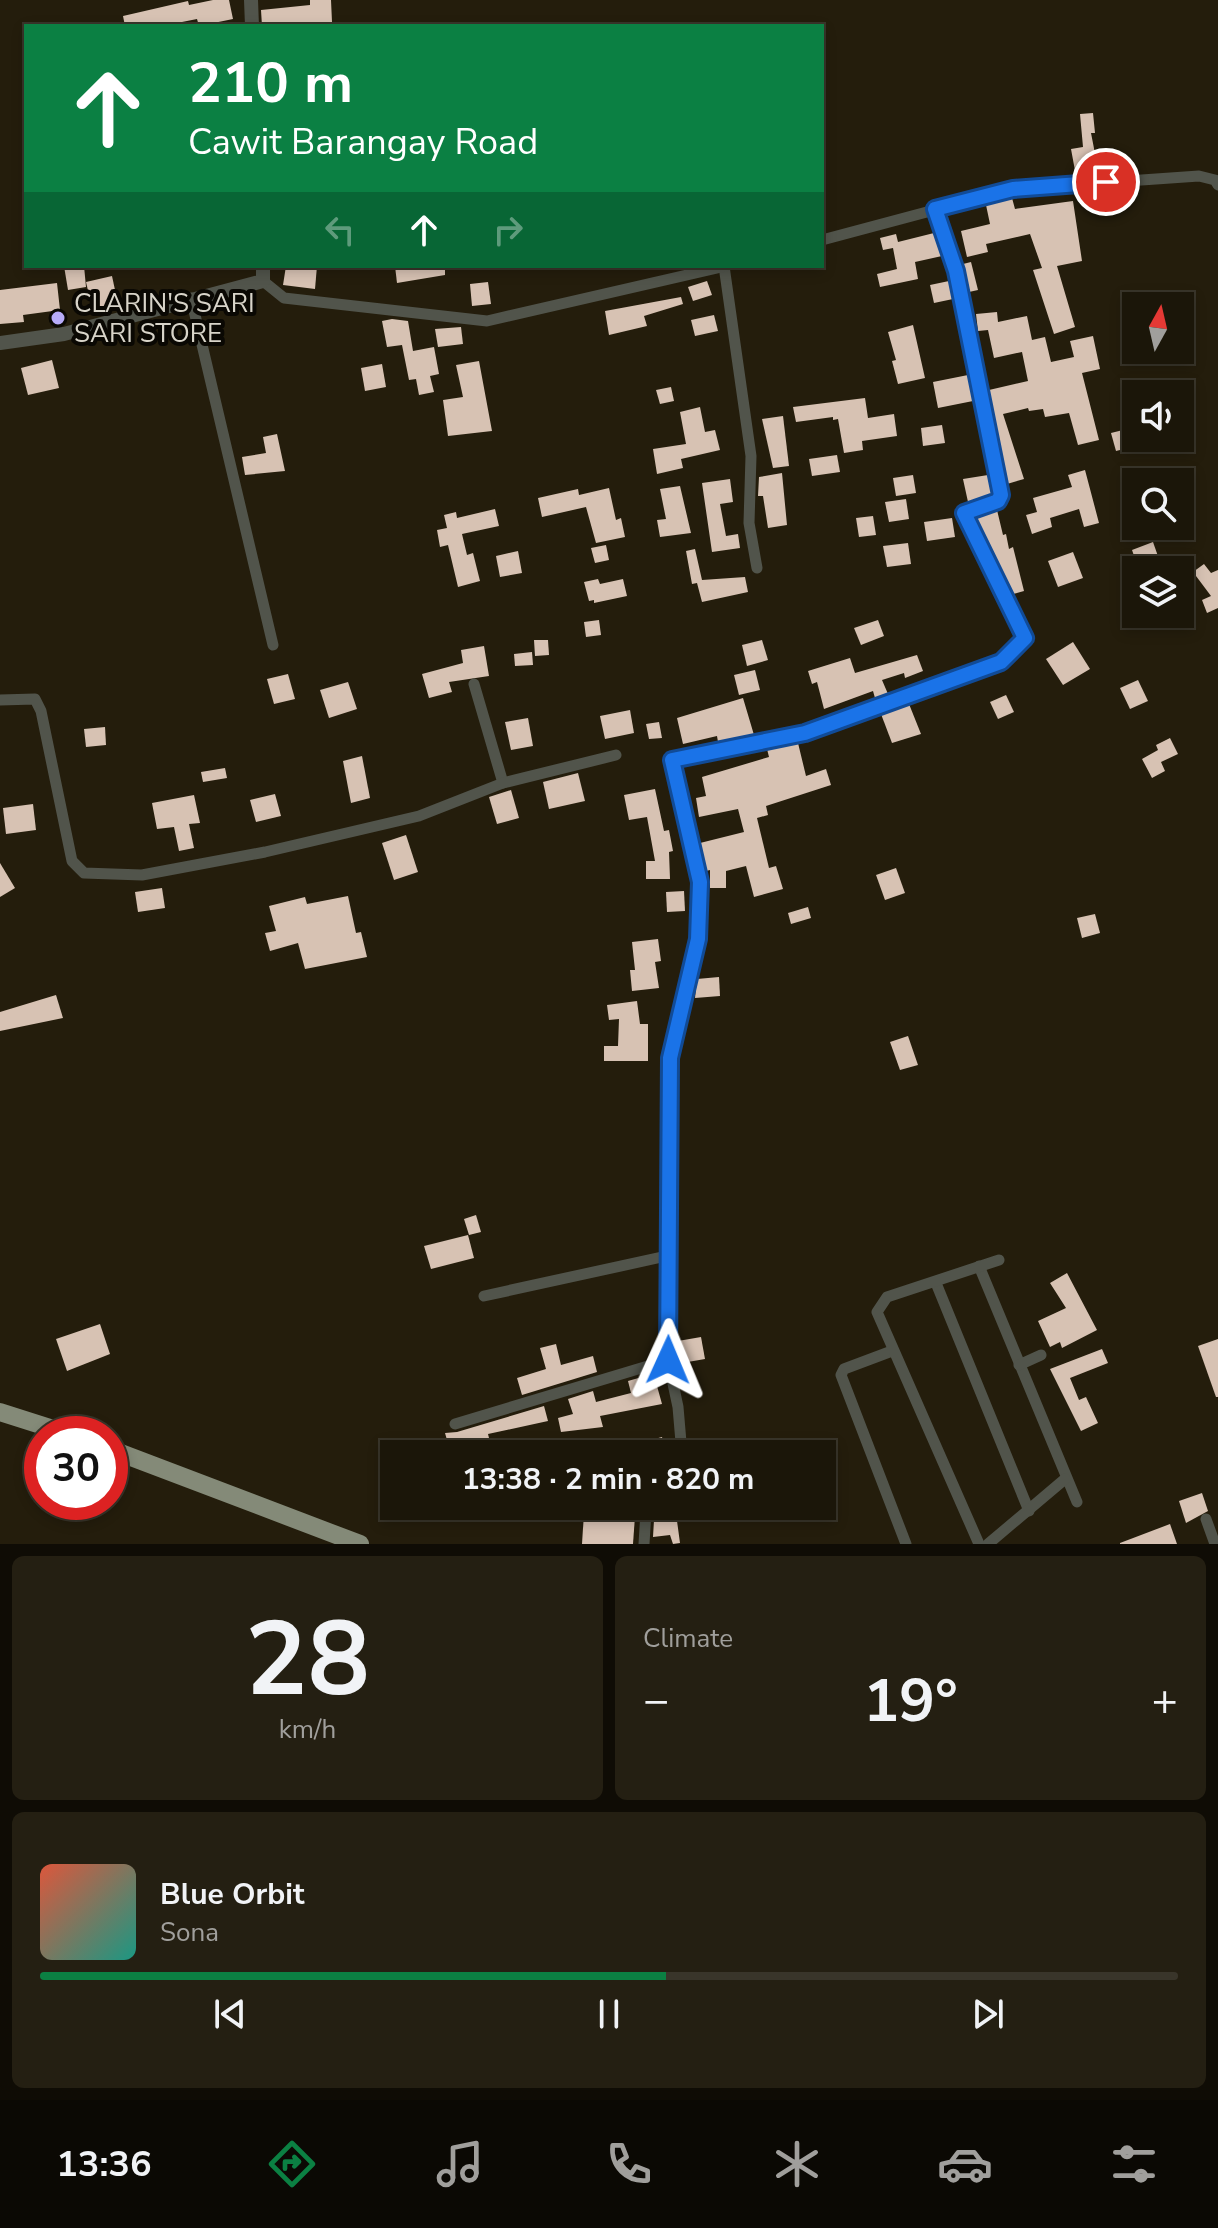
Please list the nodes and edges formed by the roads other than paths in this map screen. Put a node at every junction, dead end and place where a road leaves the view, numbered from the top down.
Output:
1 (251, 0) edge
2 (252, 24) edge
3 (1218, 185) edge
4 (935, 209) junction
5 (824, 239) edge
6 (716, 268) edge
7 (725, 268) edge
8 (263, 274) edge
9 (191, 298) junction
10 (0, 343) edge
11 (757, 568) dead end
12 (273, 645) dead end
13 (474, 684) dead end
14 (0, 700) edge
15 (616, 755) dead end
16 (503, 783) junction
17 (671, 1255) junction
18 (999, 1260) dead end
19 (979, 1266) junction
20 (936, 1283) junction
21 (484, 1296) dead end
22 (892, 1351) junction
23 (1041, 1355) dead end
24 (668, 1360) junction
25 (1019, 1365) junction
26 (0, 1412) edge
27 (24, 1420) edge
28 (455, 1424) dead end
29 (681, 1440) edge
30 (128, 1456) edge
31 (1065, 1479) junction
32 (1077, 1502) dead end
33 (1029, 1511) junction
34 (1206, 1519) dead end
35 (645, 1520) edge
36 (360, 1544) edge
37 (644, 1544) edge
38 (906, 1544) edge
39 (979, 1544) edge
40 (988, 1544) edge
41 (1215, 1544) edge

1 - 2 street
3 - 4 street
4 - 5 street
4 - 17 street
6 - 8 street
7 - 11 street
8 - 9 street
9 - 10 street
9 - 12 street
13 - 16 street
14 - 16 street
15 - 16 street
17 - 21 street
17 - 24 street
18 - 19 street
19 - 20 street
19 - 25 street
20 - 22 street
20 - 33 street
22 - 38 street
22 - 39 street
23 - 25 street
24 - 28 street
24 - 29 street
25 - 31 street
26 - 27 main road
30 - 36 main road
31 - 32 street
31 - 33 street
33 - 40 street
34 - 41 street
35 - 37 street

